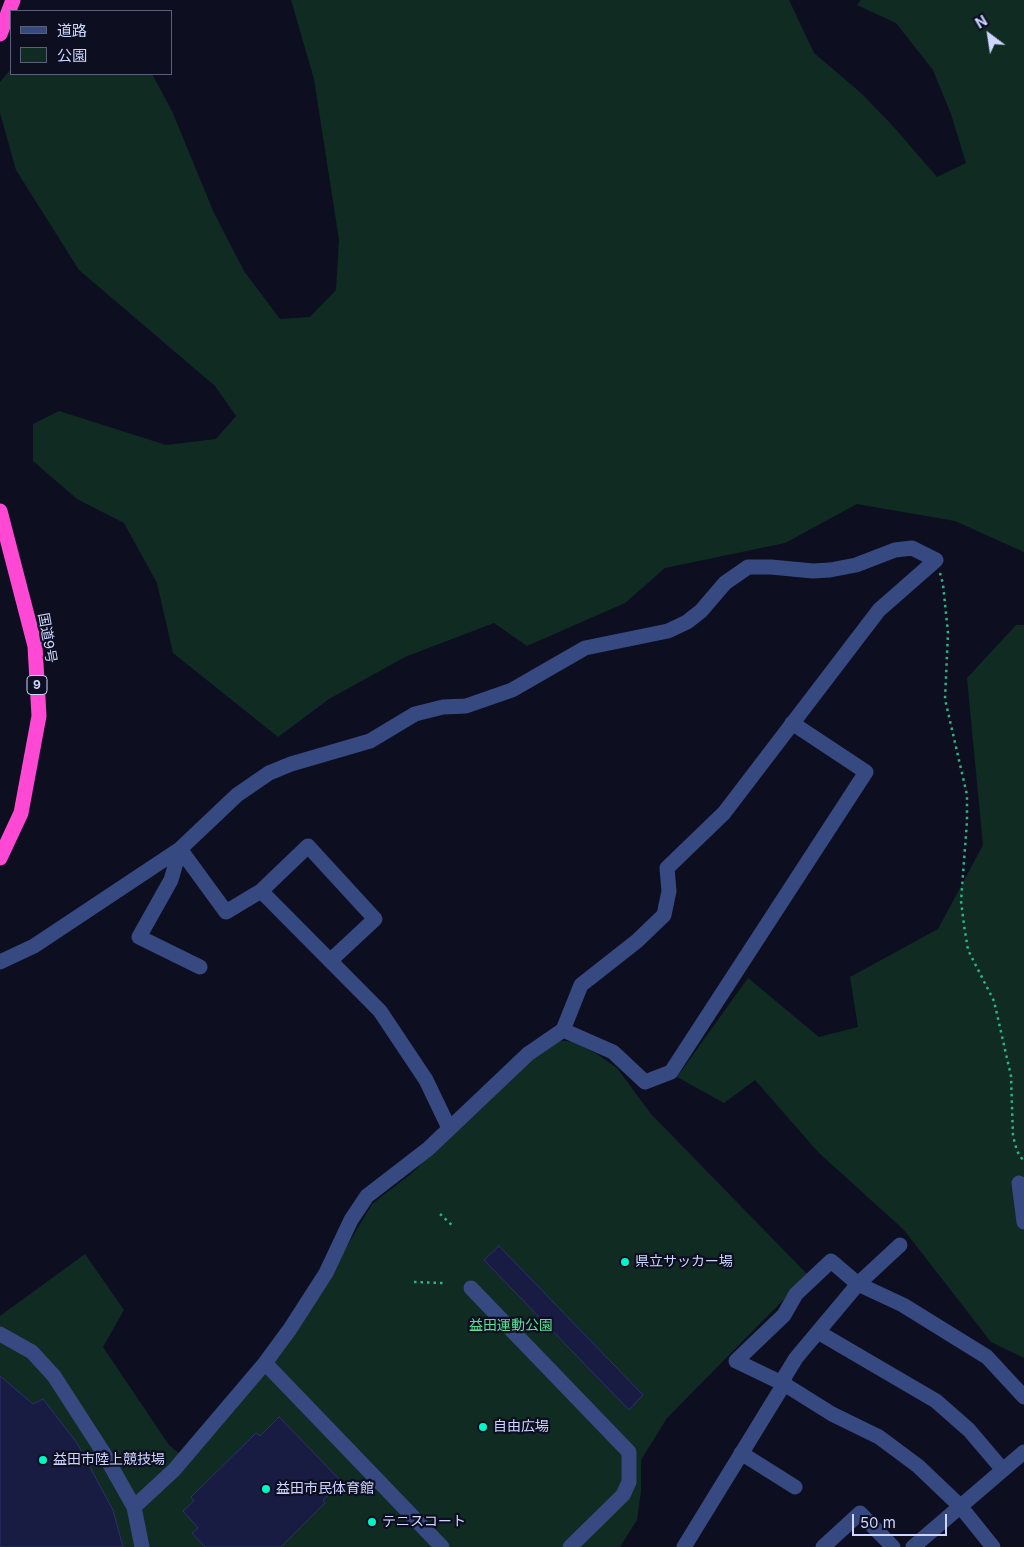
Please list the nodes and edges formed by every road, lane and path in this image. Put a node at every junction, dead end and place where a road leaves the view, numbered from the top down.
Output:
1 (14, 0) edge
2 (0, 34) edge
3 (0, 511) edge
4 (936, 560) junction
5 (792, 724) junction
6 (180, 849) junction
7 (0, 858) edge
8 (261, 891) junction
9 (330, 960) junction
10 (0, 962) edge
11 (200, 967) dead end
12 (564, 1030) junction
13 (449, 1128) junction
14 (1024, 1162) edge
15 (1019, 1183) dead end
16 (440, 1214) dead end
17 (1024, 1222) edge
18 (454, 1227) dead end
19 (900, 1245) dead end
20 (414, 1282) dead end
21 (443, 1283) dead end
22 (858, 1284) junction
23 (471, 1288) dead end
24 (818, 1332) junction
25 (0, 1334) edge
26 (265, 1362) junction
27 (784, 1384) junction
28 (1024, 1398) edge
29 (1024, 1452) edge
30 (741, 1453) junction
31 (1003, 1470) junction
32 (795, 1487) dead end
33 (960, 1506) junction
34 (134, 1507) junction
35 (142, 1547) edge
36 (442, 1547) edge
37 (570, 1547) edge
38 (684, 1547) edge
39 (823, 1547) edge
40 (892, 1547) edge
41 (913, 1547) edge
42 (993, 1547) edge

1 - 2 highway
3 - 7 highway, 国道9号 / 9
4 - 5 street
4 - 6 street
4 - 14 path
5 - 12 street
5 - 12 street
6 - 8 street
6 - 10 street
6 - 11 street
8 - 9 street
8 - 9 street
9 - 13 street
12 - 13 street
13 - 26 street
15 - 17 street
16 - 18 path
19 - 22 street
20 - 21 path
22 - 24 street
22 - 27 street
22 - 28 street
23 - 37 street
24 - 27 street
24 - 31 street
25 - 34 street
26 - 34 street
26 - 36 street
27 - 30 street
27 - 33 street
29 - 31 street
30 - 32 street
30 - 38 street
31 - 33 street
33 - 41 street
33 - 42 street
34 - 35 street
39 - 40 street

